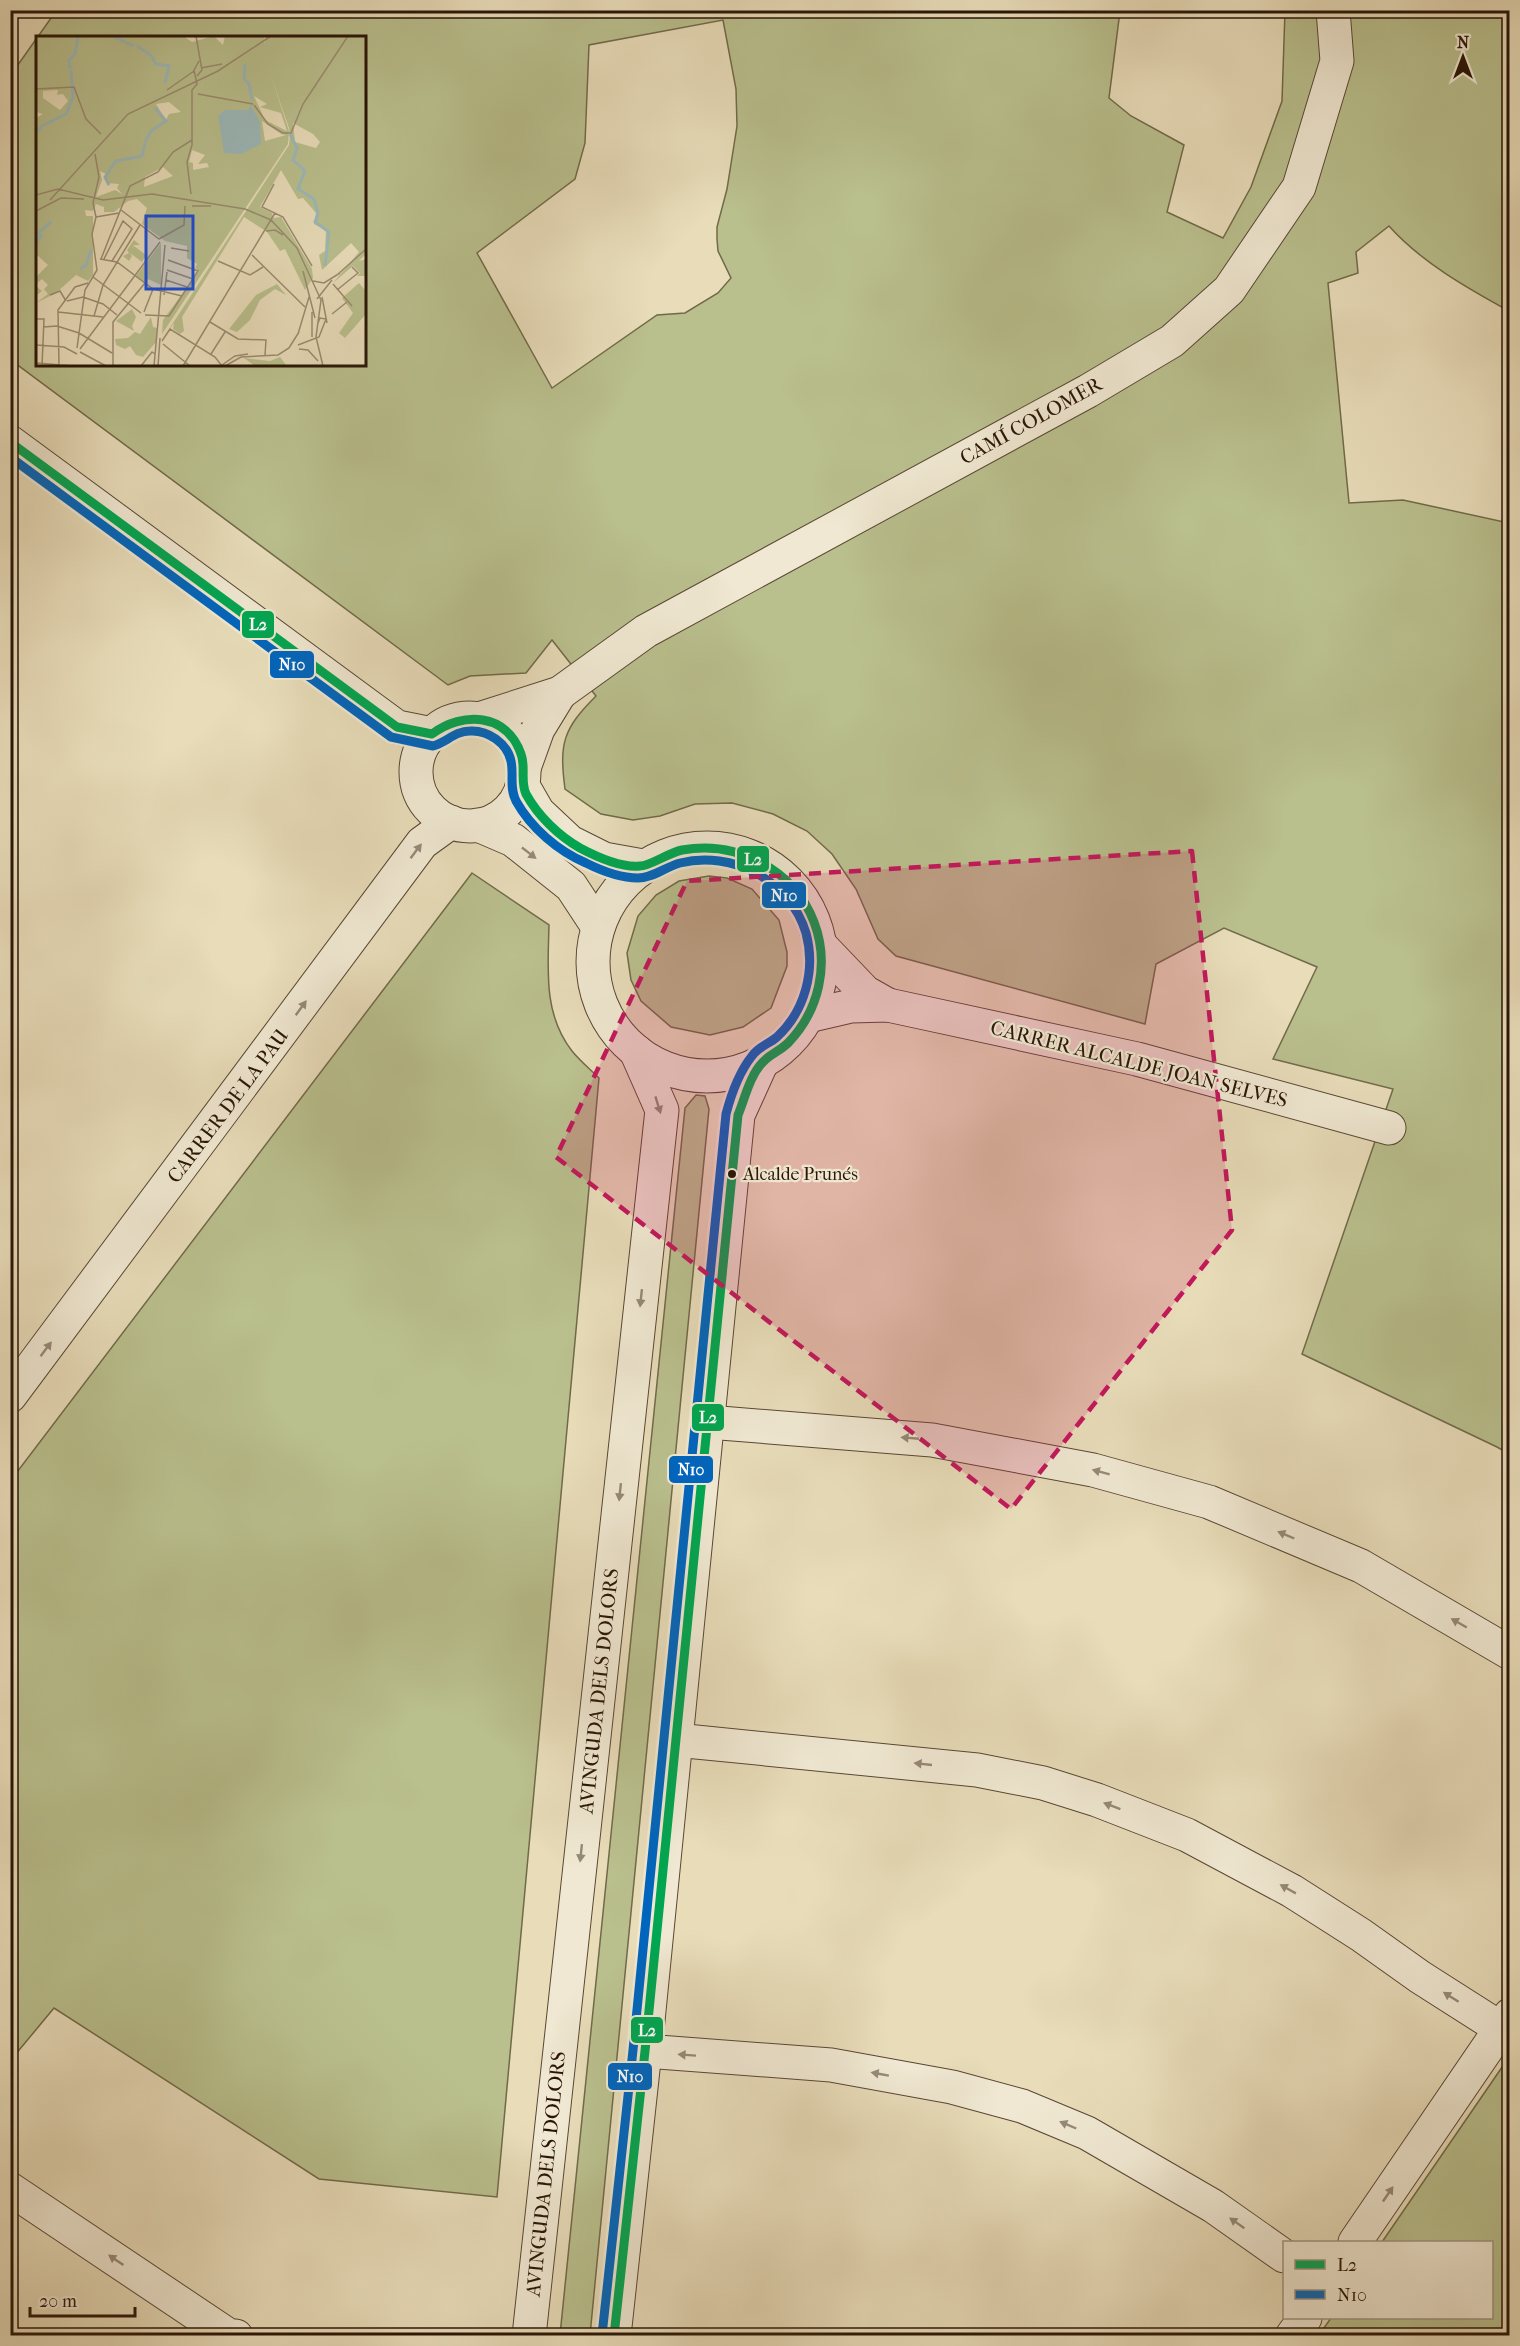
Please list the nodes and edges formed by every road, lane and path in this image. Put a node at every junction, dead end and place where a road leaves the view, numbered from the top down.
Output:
1 (1333, 10) edge
2 (10, 442) edge
3 (560, 693) junction
4 (480, 719) junction
5 (432, 734) junction
6 (523, 777) junction
7 (465, 824) junction
8 (643, 866) junction
9 (598, 927) junction
10 (821, 946) junction
11 (888, 1005) junction
12 (808, 1016) junction
13 (636, 1051) junction
14 (762, 1062) junction
15 (1389, 1128) dead end
16 (10, 1396) edge
17 (708, 1422) junction
18 (1509, 1653) edge
19 (676, 1740) junction
20 (1505, 2021) edge
21 (645, 2051) junction
22 (10, 2189) edge
23 (1356, 2241) edge
24 (1283, 2255) edge
25 (1304, 2319) edge
26 (231, 2335) edge
27 (529, 2336) edge
28 (614, 2336) edge
29 (1292, 2336) edge

1 - 3 street, CAMÍ COLOMER
2 - 5 street
3 - 4 street, CAMÍ COLOMER
3 - 6 street, CAMÍ COLOMER
4 - 5 street
4 - 6 street
5 - 7 street
6 - 7 street
6 - 8 street
7 -> 9 street
16 -> 7 street, CARRER DE LA PAU
8 - 9 street
8 - 10 street
9 - 13 street
10 - 11 street, CARRER ALCALDE JOAN SELVES
10 - 12 street
11 - 12 street, CARRER ALCALDE JOAN SELVES
11 - 15 street, CARRER ALCALDE JOAN SELVES
12 - 14 street
13 - 14 street
13 -> 27 street, AVINGUDA DELS DOLORS
14 - 17 street
18 -> 17 street
17 - 19 street
20 -> 19 street
19 - 21 street
23 -> 20 street
24 -> 21 street
21 - 28 street
26 -> 22 street
25 - 29 street

